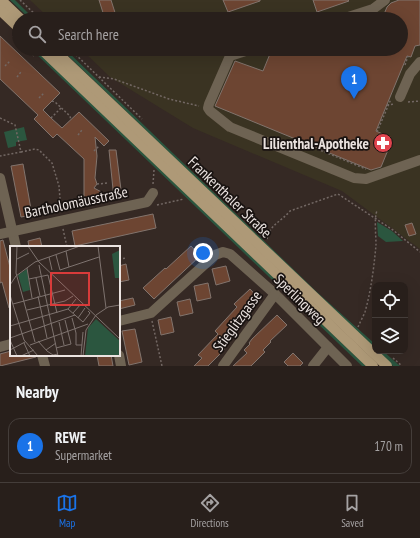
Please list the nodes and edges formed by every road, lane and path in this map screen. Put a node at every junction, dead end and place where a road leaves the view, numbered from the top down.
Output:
1 (1, 0) edge
2 (20, 0) edge
3 (385, 0) edge
4 (0, 10) edge
5 (14, 12) edge
6 (33, 12) edge
7 (362, 12) edge
8 (12, 21) edge
9 (48, 56) edge
10 (60, 56) edge
11 (230, 56) edge
12 (10, 61) dead end
13 (420, 62) edge
14 (5, 66) dead end
15 (21, 72) dead end
16 (17, 77) dead end
17 (99, 77) dead end
18 (44, 93) dead end
19 (400, 97) dead end
20 (39, 98) dead end
21 (52, 101) dead end
22 (61, 108) junction
23 (209, 109) junction
24 (0, 118) edge
25 (51, 118) dead end
26 (72, 120) dead end
27 (82, 130) dead end
28 (78, 135) dead end
29 (296, 140) dead end
30 (99, 146) dead end
31 (94, 151) dead end
32 (21, 152) junction
33 (0, 156) edge
34 (420, 160) edge
35 (154, 170) dead end
36 (372, 177) junction
37 (0, 178) edge
38 (97, 184) dead end
39 (108, 184) dead end
40 (153, 193) joint
41 (184, 199) dead end
42 (151, 206) dead end
43 (376, 211) dead end
44 (375, 218) junction
45 (61, 221) junction
46 (12, 232) junction
47 (0, 234) edge
48 (267, 240) dead end
49 (16, 246) edge
50 (67, 246) edge
51 (420, 252) edge
52 (126, 258) dead end
53 (120, 259) edge
54 (275, 294) junction
55 (151, 313) junction
56 (120, 320) edge
57 (358, 327) dead end
58 (10, 344) edge
59 (0, 347) edge
60 (328, 347) junction
61 (42, 356) edge
62 (119, 356) edge
63 (44, 366) edge
64 (121, 366) edge
65 (162, 366) edge
66 (223, 366) edge
67 (314, 366) edge
68 (347, 366) edge
69 (373, 366) edge
70 (387, 366) edge

1 - 5 main road
2 - 6 path
3 - 7 street
4 - 8 main road
9 - 69 main road, Frankenthaler Straße
10 - 70 main road, Frankenthaler Straße
11 - 23 street
12 - 14 path
13 - 19 street
15 - 16 path
17 - 23 path
18 - 20 path
21 - 22 path
22 - 25 path
22 - 26 path
23 - 36 street
24 - 32 path
27 - 28 path
29 - 36 path
30 - 31 path
32 - 33 path
32 - 45 path
34 - 36 street
35 - 40 path
37 - 46 street
38 - 39 path
40 - 45 street, Bartholomäusstraße
41 - 42 path
43 - 44 path
44 - 48 path
44 - 51 path
44 - 57 path
45 - 46 street, Bartholomäusstraße
45 - 50 path
46 - 47 street, Bartholomäusstraße
46 - 49 street
52 - 53 path
54 - 55 street, Sperlingweg
54 - 60 street, Sperlingweg
54 - 66 street, Stieglitzgasse
55 - 56 street
55 - 65 path
58 - 59 street
60 - 67 street
60 - 68 street, Sperlingweg
61 - 63 street
62 - 64 street

